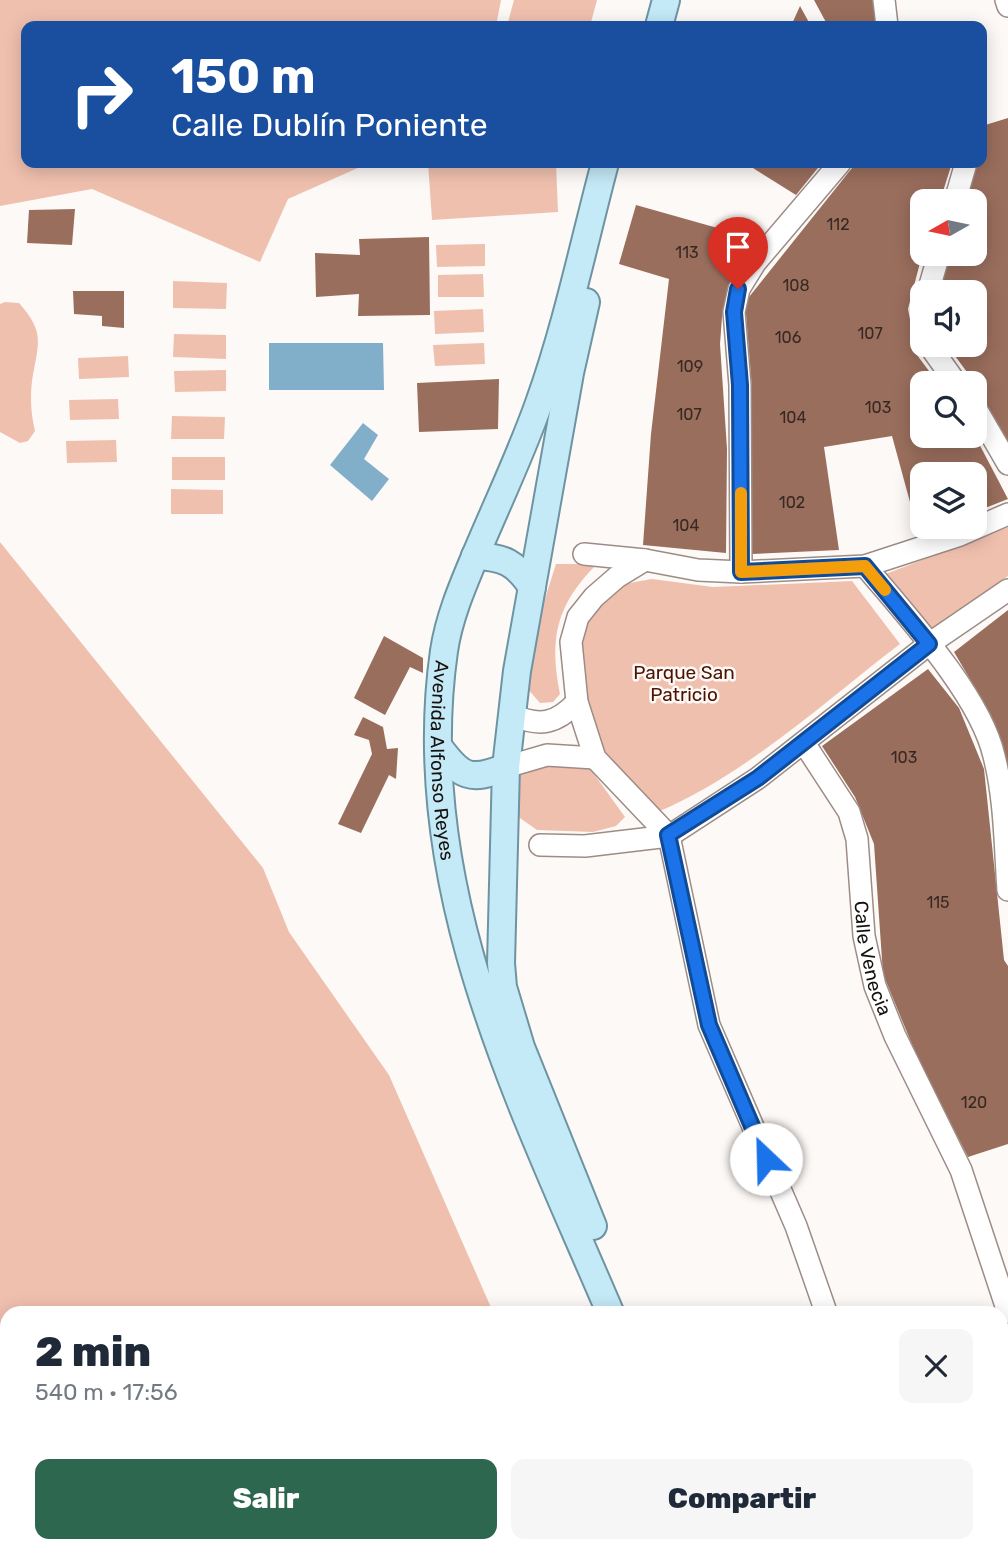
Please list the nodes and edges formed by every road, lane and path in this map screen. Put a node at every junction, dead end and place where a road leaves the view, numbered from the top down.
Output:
1 (648, 0) edge
2 (666, 0) edge
3 (884, 0) edge
4 (1006, 0) edge
5 (1008, 6) edge
6 (642, 21) edge
7 (660, 21) edge
8 (886, 21) edge
9 (604, 168) edge
10 (621, 168) edge
11 (836, 168) edge
12 (965, 168) edge
13 (958, 189) edge
14 (987, 428) edge
15 (1008, 464) edge
16 (1008, 514) edge
17 (584, 554) dead end
18 (475, 556) junction
19 (645, 560) junction
20 (865, 566) junction
21 (741, 572) junction
22 (532, 586) junction
23 (1008, 590) edge
24 (929, 644) junction
25 (577, 702) junction
26 (512, 715) junction
27 (540, 724) junction
28 (804, 743) junction
29 (439, 747) junction
30 (547, 755) junction
31 (595, 758) junction
32 (506, 767) junction
33 (668, 835) junction
34 (540, 845) dead end
35 (1008, 890) edge
36 (608, 1306) edge
37 (626, 1306) edge
38 (824, 1306) edge
39 (1006, 1306) edge

1 - 6 main road
2 - 7 main road
3 - 8 street
4 - 5 street
9 - 18 main road, Avenida Alfonso Reyes
10 - 22 main road
11 - 21 street
12 - 13 street
14 - 15 street
16 - 20 street
17 - 19 street
18 - 22 main road
18 - 29 main road, Avenida Alfonso Reyes
19 - 21 street
19 - 25 street
20 - 21 street
20 - 24 street
22 - 26 main road
23 - 24 street
24 - 28 street
24 - 35 street
25 - 27 street
25 - 31 street
26 - 27 street
26 - 32 main road
27 - 30 street
28 - 33 street
28 - 39 street, Calle Venecia
29 - 32 main road
29 - 36 main road, Avenida Alfonso Reyes
30 - 31 street
30 - 32 street
31 - 33 street
32 - 37 main road
33 - 34 street
33 - 38 street

